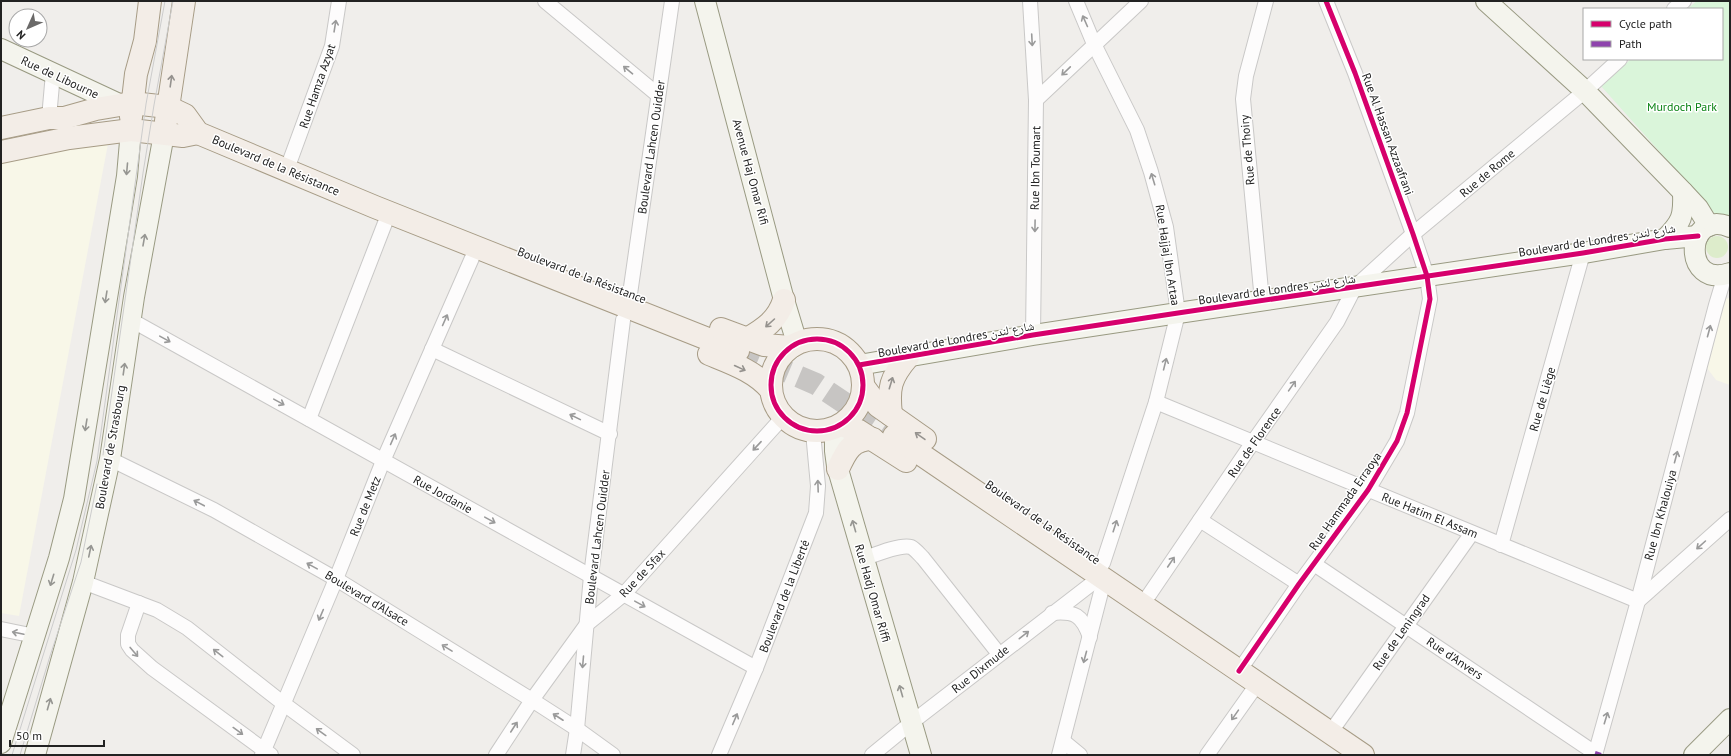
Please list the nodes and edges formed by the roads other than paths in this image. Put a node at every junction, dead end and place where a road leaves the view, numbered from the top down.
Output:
1 (150, 1) edge
2 (184, 1) edge
3 (339, 1) edge
4 (545, 1) edge
5 (672, 1) edge
6 (705, 1) edge
7 (1030, 1) edge
8 (1076, 1) edge
9 (1141, 1) edge
10 (1266, 1) edge
11 (1326, 1) edge
12 (1486, 1) edge
13 (1684, 1) edge
14 (1675, 8) edge
15 (1094, 44) junction
16 (1, 49) edge
17 (1619, 60) edge
18 (53, 73) junction
19 (1585, 91) junction
20 (658, 95) junction
21 (1036, 100) junction
22 (125, 104) junction
23 (168, 106) junction
24 (60, 124) junction
25 (1, 128) edge
26 (131, 130) junction
27 (198, 132) junction
28 (164, 134) junction
29 (1, 137) edge
30 (1, 146) edge
31 (1, 152) edge
32 (287, 169) junction
33 (1683, 192) junction
34 (380, 215) junction
35 (1730, 226) edge
36 (1703, 231) junction
37 (1413, 234) junction
38 (1664, 239) junction
39 (1584, 253) junction
40 (472, 258) junction
41 (1728, 274) edge
42 (1427, 276) junction
43 (1355, 287) junction
44 (630, 294) junction
45 (784, 300) junction
46 (1262, 301) junction
47 (1178, 313) junction
48 (131, 320) junction
49 (623, 320) junction
50 (1034, 335) junction
51 (742, 345) junction
52 (794, 345) junction
53 (432, 349) junction
54 (908, 357) junction
55 (859, 365) junction
56 (864, 387) junction
57 (771, 390) junction
58 (1156, 402) junction
59 (783, 417) junction
60 (309, 419) junction
61 (838, 427) junction
62 (886, 430) junction
63 (813, 432) junction
64 (610, 434) junction
65 (1253, 442) junction
66 (110, 459) junction
67 (383, 461) junction
68 (838, 469) junction
69 (1368, 490) junction
70 (1730, 519) edge
71 (1200, 520) junction
72 (1472, 533) junction
73 (1501, 545) junction
74 (863, 559) junction
75 (1103, 563) junction
76 (1314, 564) junction
77 (591, 576) junction
78 (336, 579) junction
79 (83, 582) junction
80 (1299, 584) junction
81 (1095, 588) junction
82 (624, 594) junction
83 (1149, 595) junction
84 (1638, 601) junction
85 (139, 603) junction
86 (1052, 613) junction
87 (587, 624) junction
88 (1406, 625) junction
89 (1, 629) edge
90 (35, 636) junction
91 (1090, 637) junction
92 (998, 654) junction
93 (1219, 657) junction
94 (756, 668) junction
95 (1239, 671) junction
96 (1258, 683) junction
97 (532, 700) junction
98 (284, 704) junction
99 (1730, 719) edge
100 (911, 723) junction
101 (577, 729) junction
102 (1330, 733) junction
103 (1063, 740) junction
104 (1, 743) edge
105 (266, 753) edge
106 (1595, 754) edge
107 (35, 755) edge
108 (353, 755) edge
109 (496, 755) edge
110 (573, 755) edge
111 (613, 755) edge
112 (719, 755) edge
113 (872, 755) edge
114 (921, 755) edge
115 (1058, 755) edge
116 (1080, 755) edge
117 (1207, 755) edge
118 (1363, 755) edge
119 (1694, 755) edge

1 - 22 main road
23 -> 2 main road
32 -> 3 street, Rue Hamza Azyat
20 -> 4 street
5 - 20 street, Boulevard Lahcen Ouidder
6 - 45 street, Avenue Haj Omar Rifi
7 -> 21 street, Rue Ibn Toumart
15 -> 8 street, Rue Hajjaj Ibn Artaa
9 - 15 street
10 - 46 street, Rue de Thoiry
11 - 37 street, Rue Al Hassan Azzaafrani
12 - 19 street
13 - 14 street
15 -> 21 street
47 -> 15 street, Rue Hajjaj Ibn Artaa
16 - 18 street, Rue de Libourne
17 - 19 street, Rue de Rome
18 - 22 street, Rue de Libourne
18 - 24 street
19 - 33 street
19 - 37 street, Rue de Rome
20 - 44 street, Boulevard Lahcen Ouidder
21 -> 50 street, Rue Ibn Toumart
22 - 23 main road, Boulevard de la Résistance
22 - 24 main road, Boulevard de la Résistance
22 - 26 main road
23 - 27 main road, Boulevard de la Résistance
23 - 28 main road
24 - 25 main road, Boulevard de la Résistance
24 - 26 main road, Boulevard de la Résistance
24 - 29 main road
24 - 30 main road
24 - 31 main road, Boulevard de la Résistance
26 - 28 main road, Boulevard de la Résistance
26 -> 90 street
27 - 28 main road, Boulevard de la Résistance
27 - 32 main road, Boulevard de la Résistance
48 -> 28 street, Boulevard de Strasbourg
32 - 34 main road, Boulevard de la Résistance
33 - 36 street
33 - 38 street
34 - 40 main road, Boulevard de la Résistance
34 - 44 main road, Boulevard de la Résistance
34 - 51 main road
34 - 60 street
35 - 36 street, Boulevard de Londres شارع لندن
36 - 38 street, Boulevard de Londres شارع لندن
36 - 41 street
37 - 42 street, Rue Al Hassan Azzaafrani
37 - 43 street, Rue de Rome
38 - 39 street, Boulevard de Londres شارع لندن
39 - 42 street, Boulevard de Londres شارع لندن
39 - 73 street, Rue de Liège
40 - 49 main road, Boulevard de la Résistance
53 -> 40 street, Rue de Metz
84 -> 41 street, Rue Ibn Khalouiya
42 - 43 street, Boulevard de Londres شارع لندن
42 - 69 street, Rue Hammada Erraoya
43 - 46 street, Boulevard de Londres شارع لندن
65 -> 43 street, Rue de Florence
44 - 51 main road, Boulevard de la Résistance
45 -> 51 main road
45 - 52 street, Avenue Haj Omar Rifi
46 - 47 street, Boulevard de Londres شارع لندن
47 - 50 street, Boulevard de Londres شارع لندن
58 -> 47 street, Rue Hajjaj Ibn Artaa
48 -> 60 street, Rue Jordanie
66 -> 48 street, Boulevard de Strasbourg
49 -> 57 main road, Boulevard de la Résistance
49 - 64 street, Boulevard Lahcen Ouidder
50 - 54 street, Boulevard de Londres شارع لندن
51 - 52 main road, Boulevard de la Résistance
52 - 55 main road
52 - 57 main road
64 -> 53 street
67 -> 53 street, Rue de Metz
54 - 55 street, Boulevard de Londres شارع لندن
62 -> 54 main road
55 - 56 main road
56 - 61 main road
56 - 62 main road, Boulevard de la Résistance
57 - 59 main road
58 - 65 street, Rue Hatim El Assam
75 -> 58 street, Rue Hajjaj Ibn Artaa
59 - 63 main road
59 -> 82 street, Rue de Sfax
60 - 67 street, Rue Jordanie
61 - 62 main road, Boulevard de la Résistance
61 - 63 main road
61 - 68 street, Rue Hadj Omar Riffi
62 - 68 main road
75 -> 62 main road, Boulevard de la Résistance
62 - 81 main road, Boulevard de la Résistance
62 - 93 main road
94 -> 63 street, Boulevard de la Liberté
64 - 77 street, Boulevard Lahcen Ouidder
65 - 69 street, Rue Hatim El Assam
65 - 71 street, Rue de Florence
78 -> 66 street, Boulevard d'Alsace
79 -> 66 street, Boulevard de Strasbourg
67 -> 77 street, Rue Jordanie
67 - 78 street, Rue de Metz
74 -> 68 street, Rue Hadj Omar Riffi
69 - 72 street, Rue Hatim El Assam
69 - 76 street, Rue Hammada Erraoya
70 -> 84 street
71 - 80 street
83 -> 71 street, Rue de Florence
72 - 73 street, Rue Hatim El Assam
72 - 88 street, Rue de Leningrad
73 - 84 street, Rue Hatim El Assam
74 - 92 street
100 -> 74 street, Rue Hadj Omar Riffi
75 - 83 main road, Boulevard de la Résistance
76 - 80 street, Rue Hammada Erraoya
76 - 88 street, Rue d'Anvers
77 - 82 street, Rue Jordanie
77 - 87 street, Boulevard Lahcen Ouidder
97 -> 78 street, Boulevard d'Alsace
78 -> 98 street, Rue de Metz
79 - 85 street
107 -> 79 street, Boulevard de Strasbourg
80 - 95 street, Rue Hammada Erraoya
81 - 86 street, Rue Dixmude
81 - 91 street
81 - 93 main road, Boulevard de la Résistance
82 - 87 street, Rue de Sfax
82 -> 94 street, Rue Jordanie
83 - 93 main road, Boulevard de la Résistance
106 -> 84 street, Rue Ibn Khalouiya
98 -> 85 street
85 -> 105 street
86 - 91 street
92 -> 86 street, Rue Dixmude
87 - 97 street, Rue de Sfax
87 -> 101 street, Boulevard Lahcen Ouidder
88 - 102 street, Rue de Leningrad
88 - 106 street, Rue d'Anvers
90 -> 89 street
90 - 104 street
91 -> 103 street
92 - 100 street, Rue Dixmude
93 - 95 main road
112 -> 94 street, Boulevard de la Liberté
95 - 96 main road
96 - 102 main road
96 -> 117 street
101 -> 97 street, Boulevard d'Alsace
109 -> 97 street, Rue de Sfax
98 - 105 street, Rue de Metz
108 -> 98 street
99 - 119 street
100 - 113 street, Rue Dixmude
100 - 114 street, Rue Hadj Omar Riffi
101 - 110 street, Boulevard Lahcen Ouidder
101 - 111 street, Boulevard d'Alsace
102 - 118 main road
103 - 115 street
103 - 116 street

